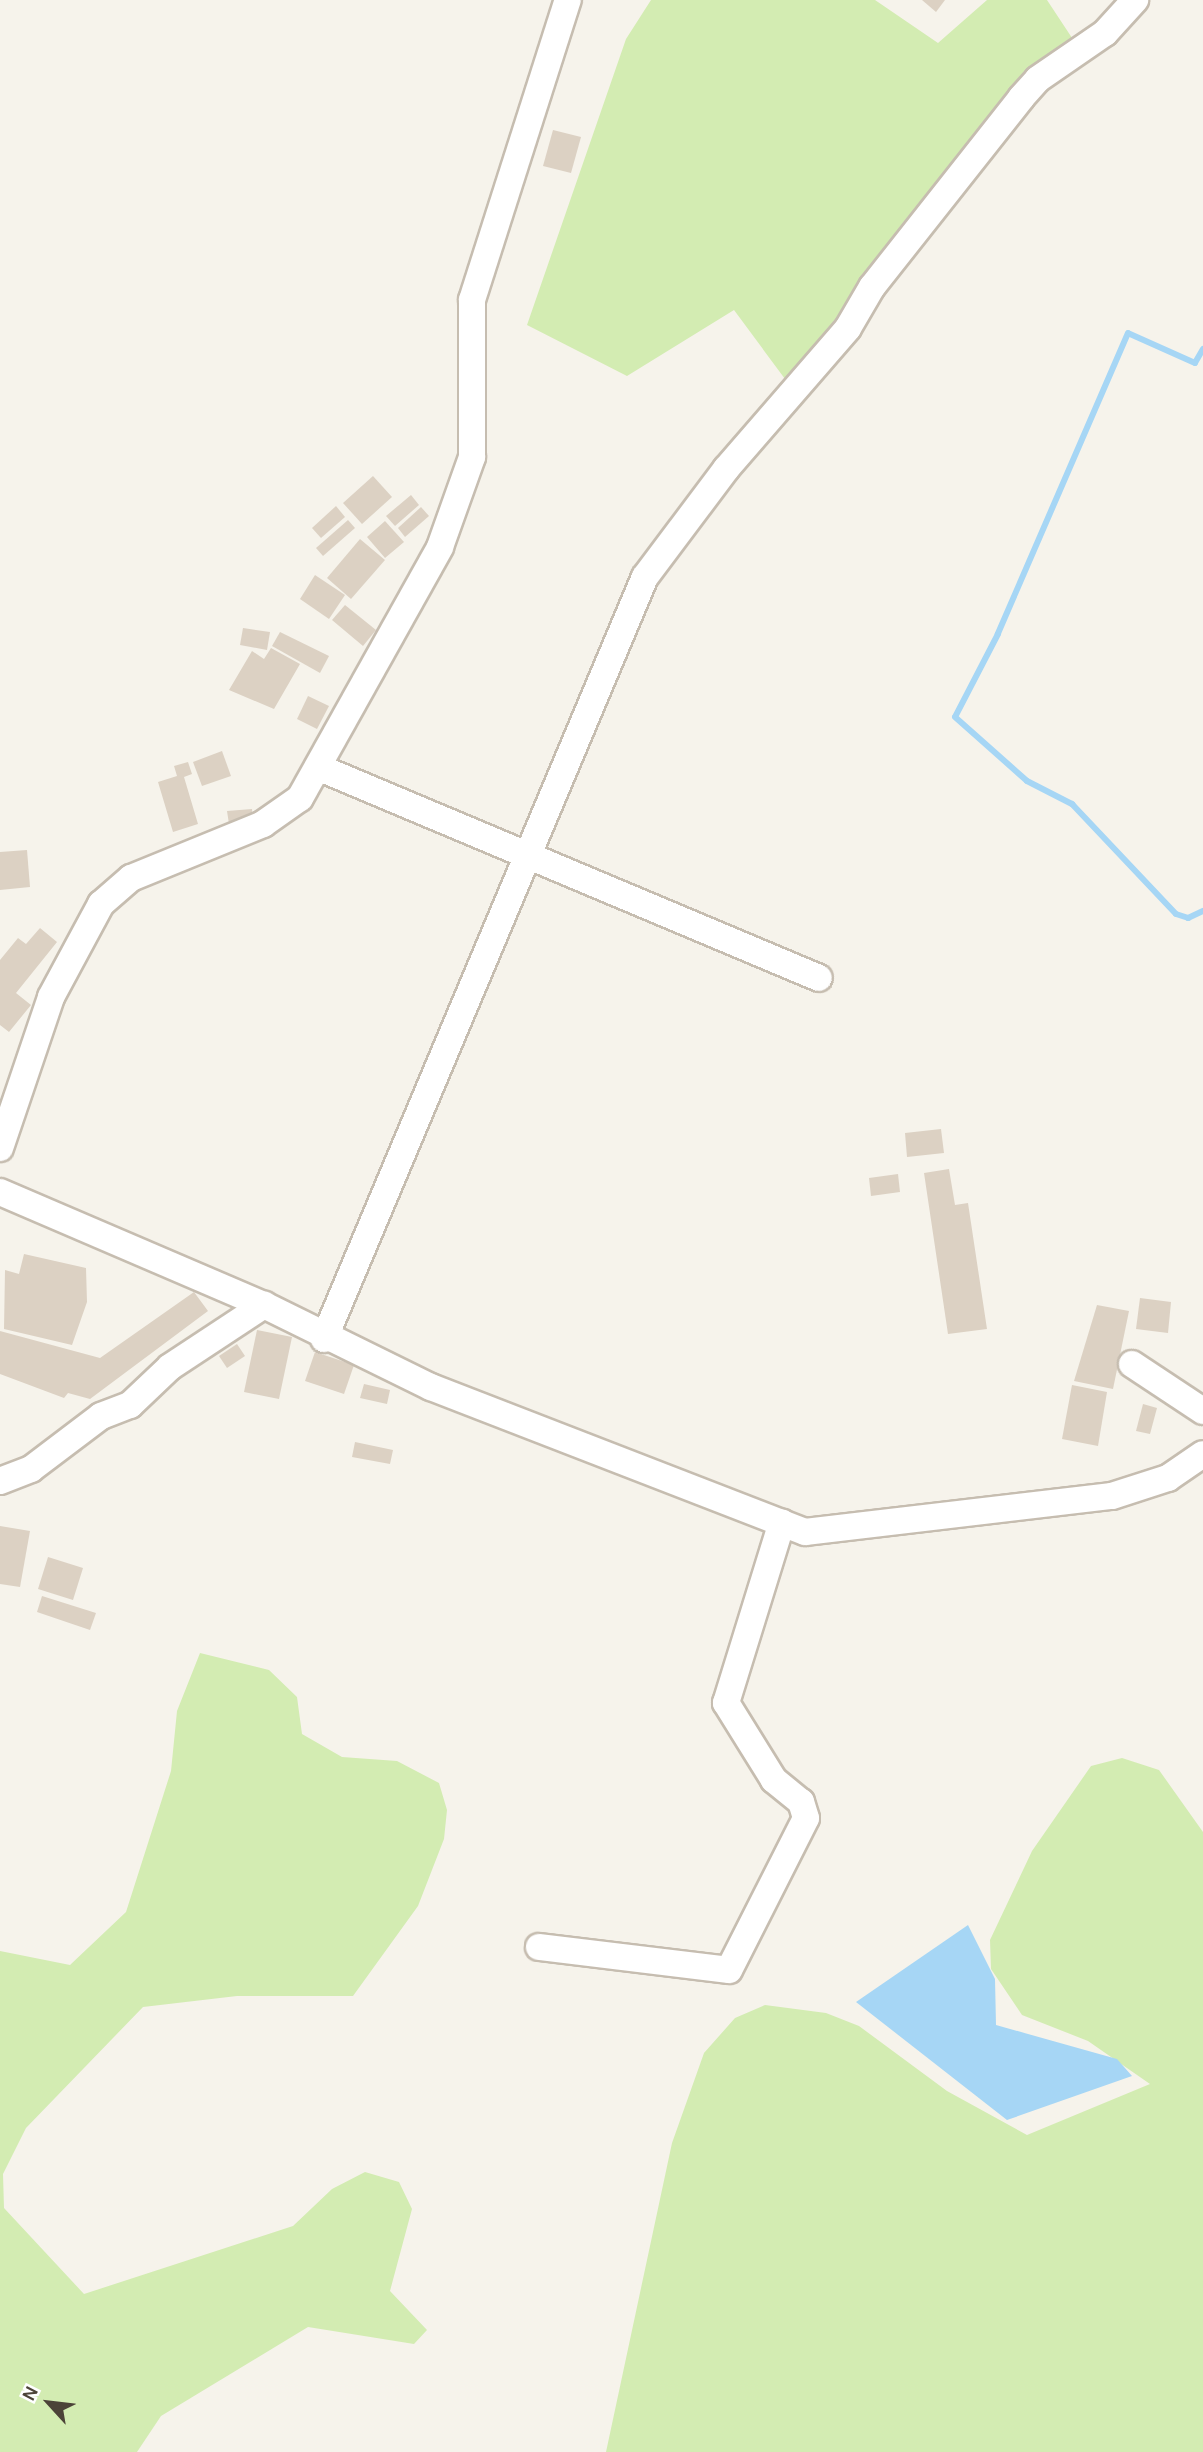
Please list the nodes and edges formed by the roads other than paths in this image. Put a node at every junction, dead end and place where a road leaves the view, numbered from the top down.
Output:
1 (568, 0) edge
2 (1135, 0) edge
3 (320, 768) junction
4 (530, 857) junction
5 (819, 978) dead end
6 (0, 1148) edge
7 (0, 1192) edge
8 (264, 1305) junction
9 (324, 1339) junction
10 (1132, 1364) dead end
11 (1203, 1411) edge
12 (1203, 1454) edge
13 (0, 1481) edge
14 (782, 1522) junction
15 (539, 1947) dead end

1 - 3 street
2 - 4 street
3 - 4 street
3 - 6 street
4 - 5 street
4 - 9 street
7 - 8 street
8 - 9 street
8 - 13 street
9 - 14 street
10 - 11 street
12 - 14 street
14 - 15 street

